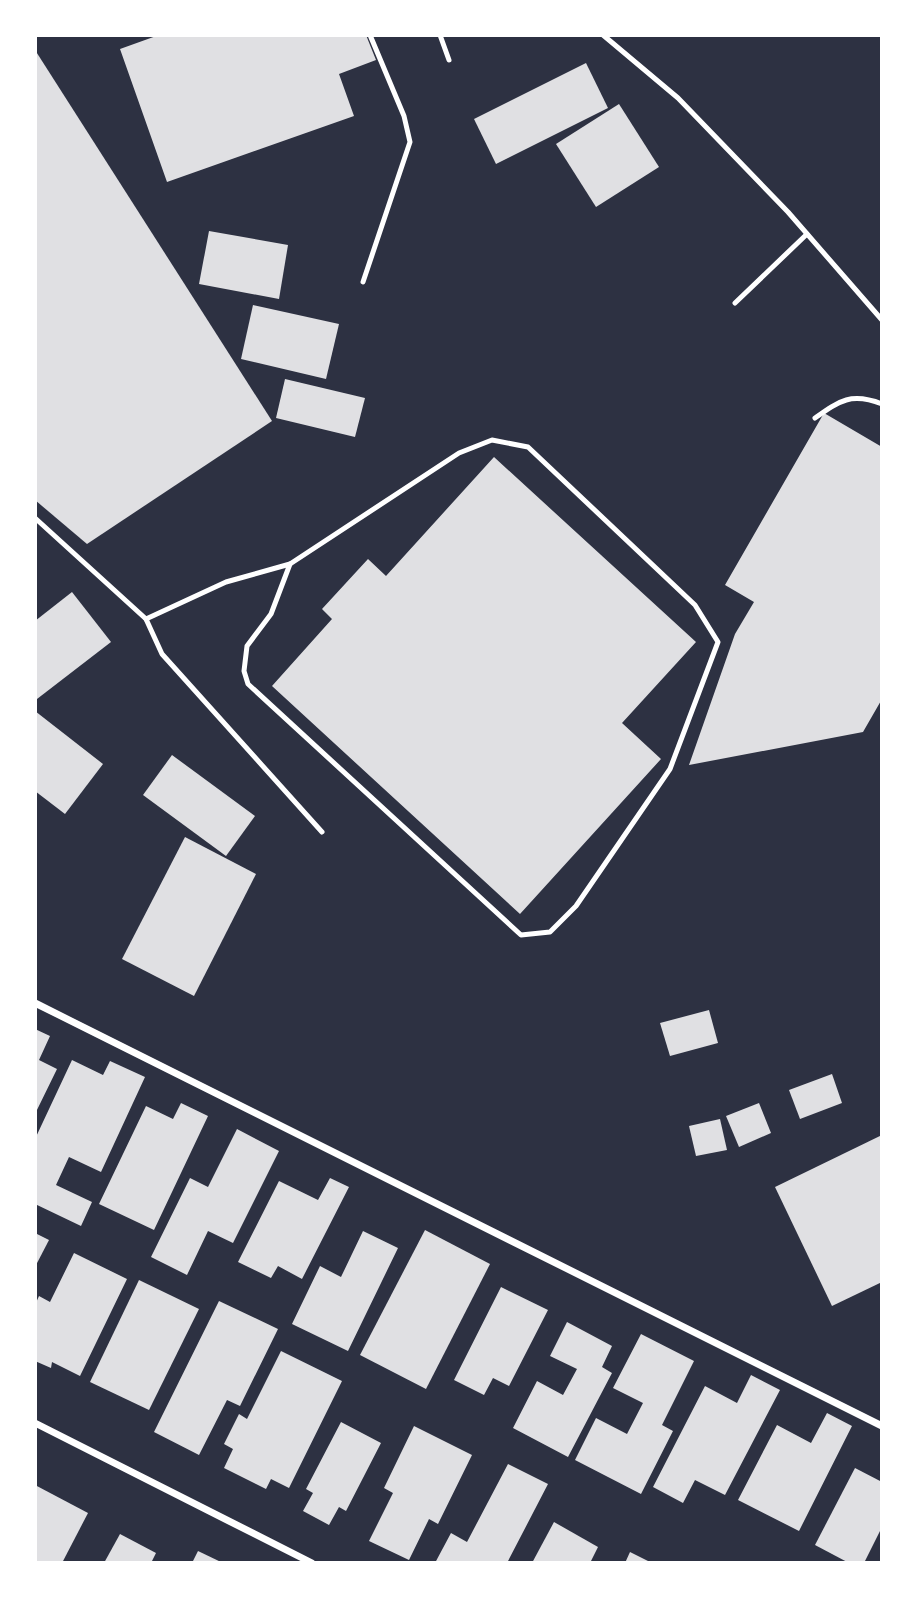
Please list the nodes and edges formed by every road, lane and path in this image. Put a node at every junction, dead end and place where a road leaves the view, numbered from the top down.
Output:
1 (370, 35) edge
2 (440, 35) edge
3 (603, 35) edge
4 (449, 60) dead end
5 (807, 233) junction
6 (363, 282) dead end
7 (735, 303) dead end
8 (882, 320) edge
9 (882, 404) edge
10 (815, 418) dead end
11 (35, 518) edge
12 (290, 564) junction
13 (146, 619) junction
14 (321, 832) dead end
15 (35, 1003) edge
16 (35, 1423) edge
17 (882, 1426) edge
18 (312, 1563) edge

1 - 6 lane
2 - 4 lane
3 - 5 lane
5 - 7 lane
5 - 8 lane
9 - 10 lane
11 - 13 lane
12 - 12 lane
12 - 13 lane
13 - 14 lane
15 - 17 street
16 - 18 street

